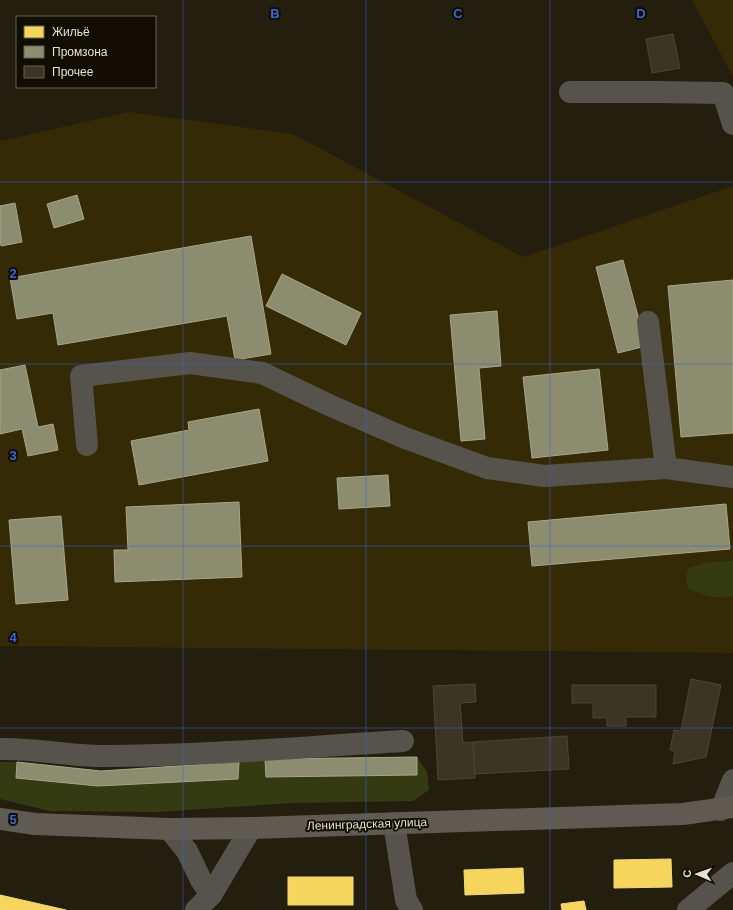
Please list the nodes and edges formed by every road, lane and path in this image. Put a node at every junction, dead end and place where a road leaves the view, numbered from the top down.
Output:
1 (570, 92) dead end
2 (733, 124) edge
3 (648, 322) dead end
4 (87, 444) dead end
5 (666, 468) junction
6 (733, 477) edge
7 (403, 741) dead end
8 (0, 749) edge
9 (733, 780) edge
10 (727, 808) edge
11 (0, 819) edge
12 (394, 823) junction
13 (251, 828) junction
14 (169, 829) junction
15 (733, 873) edge
16 (211, 895) junction
17 (196, 910) edge
18 (412, 910) edge
19 (688, 910) edge

1 - 2 street
3 - 5 street
4 - 5 street
5 - 6 street
7 - 8 street
9 - 10 street
10 - 12 main road, Ленинградская улица
11 - 14 main road, Ленинградская улица
12 - 13 main road, Ленинградская улица
12 - 18 street
13 - 14 main road, Ленинградская улица
13 - 16 street
14 - 16 street
15 - 19 street
16 - 17 street

